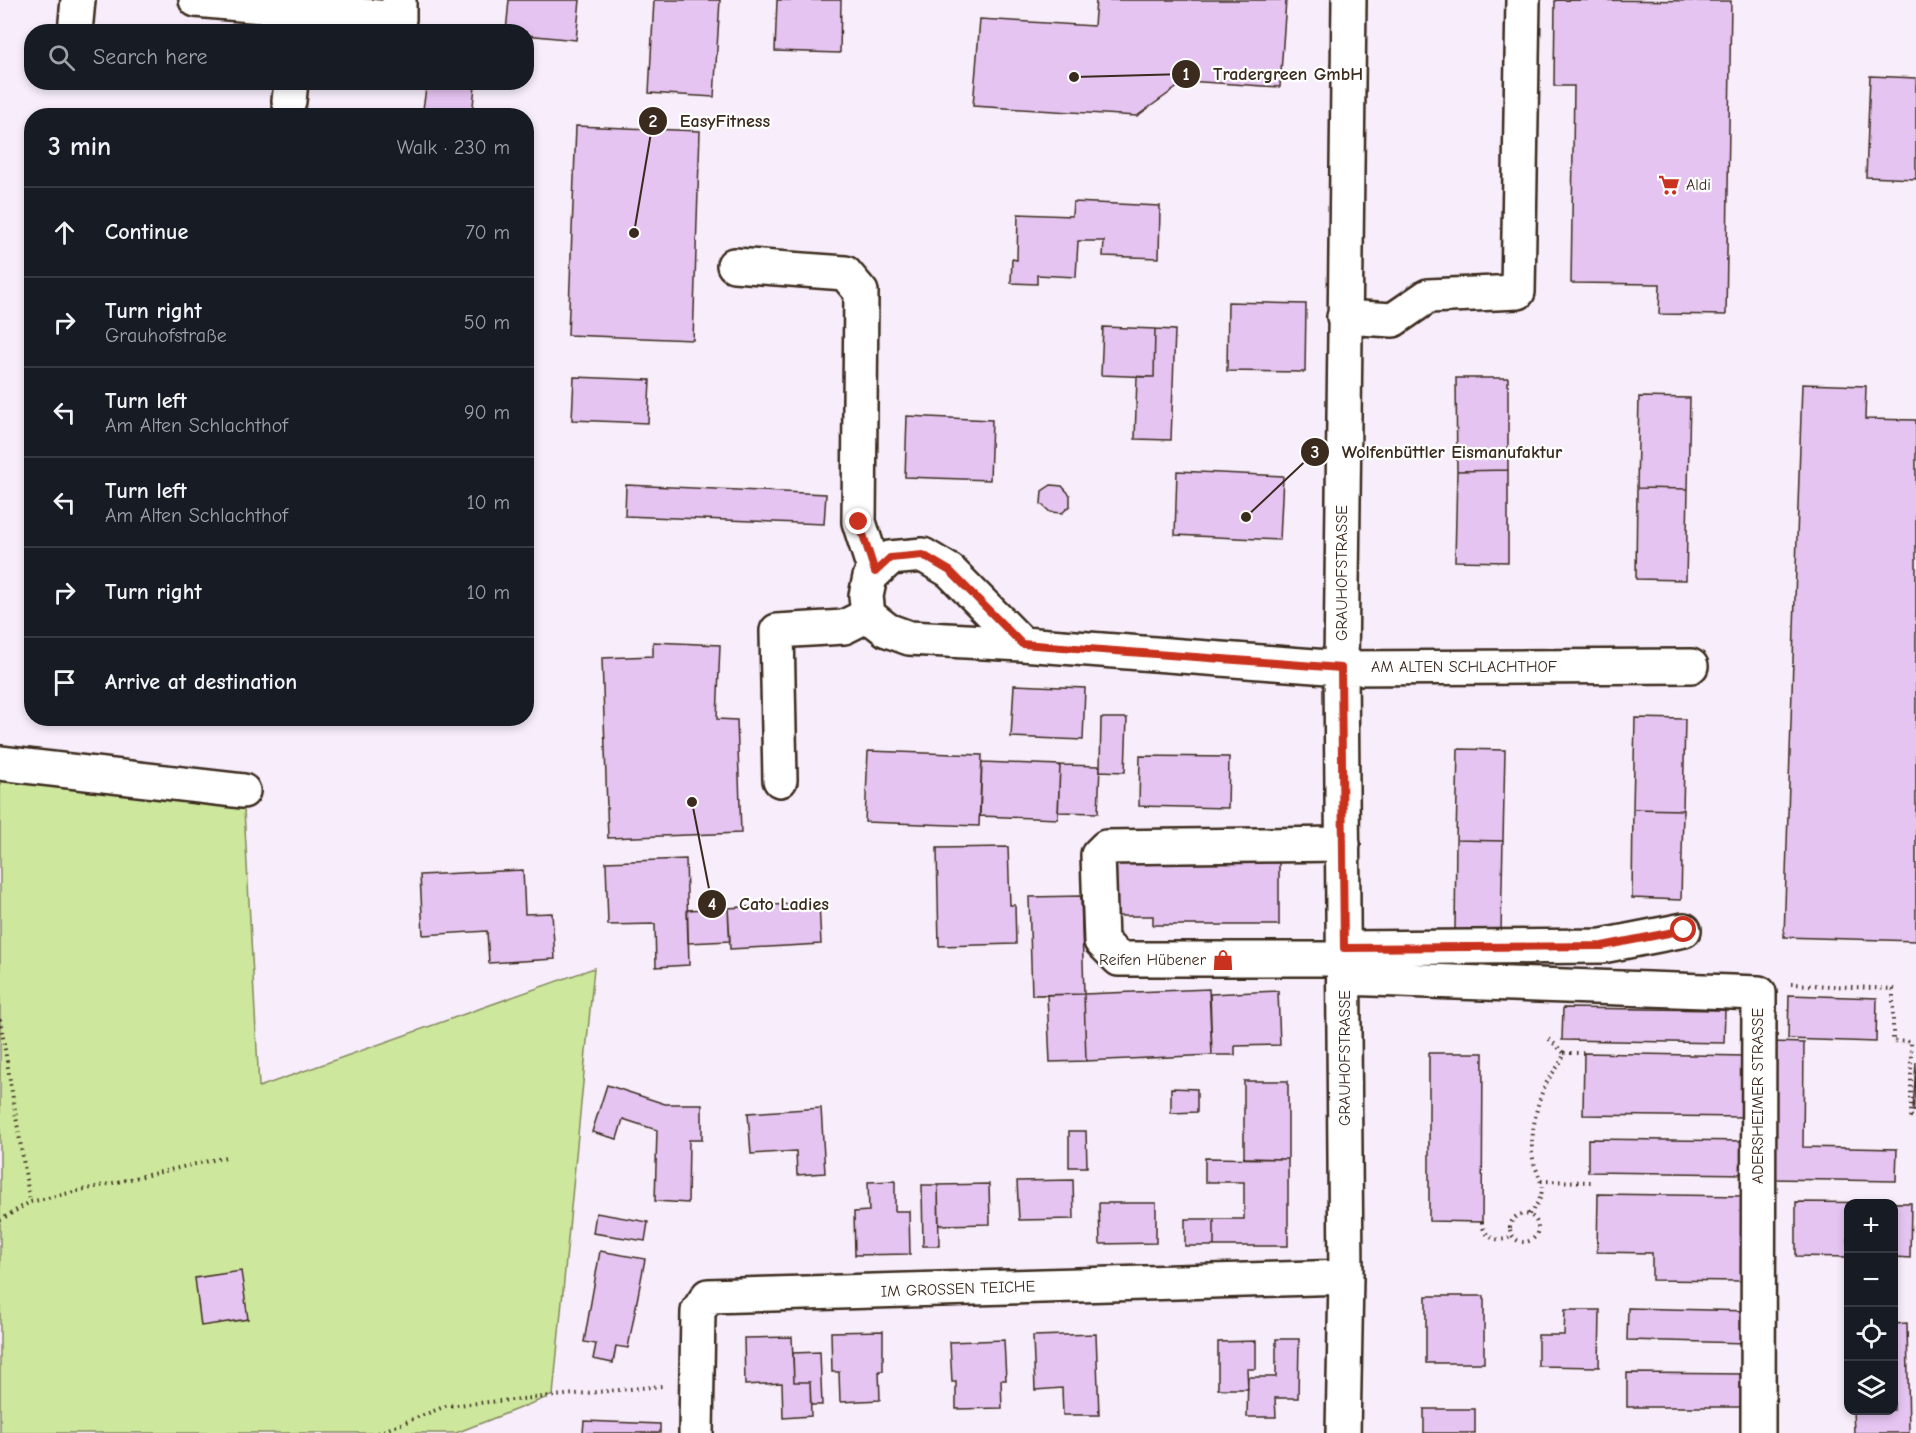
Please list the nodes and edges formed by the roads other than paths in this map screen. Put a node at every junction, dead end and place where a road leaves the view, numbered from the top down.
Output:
1 (78, 0) edge
2 (196, 0) edge
3 (399, 0) edge
4 (1349, 0) edge
5 (1523, 0) edge
6 (296, 21) edge
7 (76, 24) edge
8 (734, 266) dead end
9 (1344, 317) junction
10 (875, 572) junction
11 (868, 615) junction
12 (1022, 644) junction
13 (1691, 666) dead end
14 (1341, 668) junction
15 (0, 763) edge
16 (780, 780) dead end
17 (243, 791) dead end
18 (1343, 844) junction
19 (1684, 930) dead end
20 (1344, 962) junction
21 (1346, 1278) junction
22 (696, 1433) edge
23 (1343, 1433) edge
24 (1758, 1433) edge

1 - 7 street
2 - 6 street
3 - 6 street
4 - 9 street, GRAUHOFSTRASSE
5 - 9 street
8 - 10 street
9 - 14 street, GRAUHOFSTRASSE
10 - 11 street
10 - 12 street
11 - 12 street, AM ALTEN SCHLACHTHOF
11 - 16 street
12 - 14 street, AM ALTEN SCHLACHTHOF
13 - 14 street, AM ALTEN SCHLACHTHOF
14 - 18 street, GRAUHOFSTRASSE
15 - 17 street
18 - 20 street, GRAUHOFSTRASSE
18 - 20 street
19 - 20 street
20 - 21 street, GRAUHOFSTRASSE
20 - 24 street, ADERSHEIMER STRASSE
21 - 22 street, IM GROSSEN TEICHE
21 - 23 street, GRAUHOFSTRASSE

